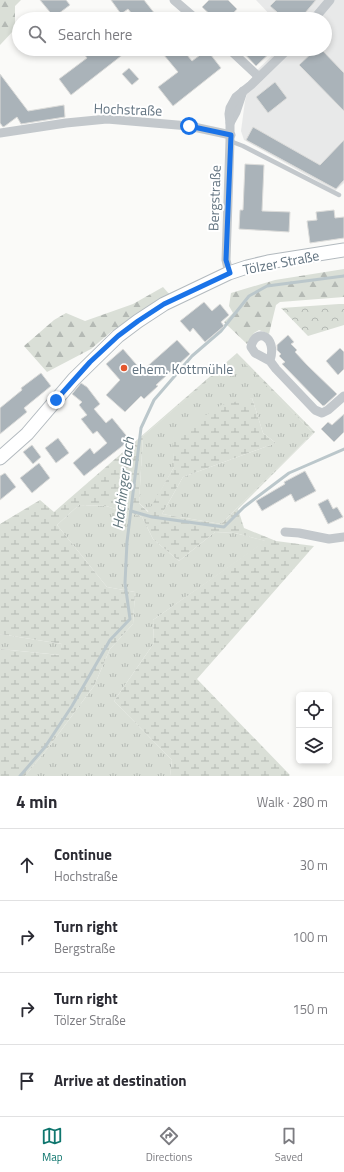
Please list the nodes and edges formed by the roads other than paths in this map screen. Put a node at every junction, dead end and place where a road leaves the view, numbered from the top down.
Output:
1 (174, 0) edge
2 (330, 0) edge
3 (188, 12) edge
4 (320, 12) edge
5 (236, 56) edge
6 (281, 56) edge
7 (259, 77) junction
8 (0, 133) edge
9 (230, 138) junction
10 (339, 195) dead end
11 (344, 250) edge
12 (230, 273) junction
13 (270, 362) dead end
14 (344, 396) edge
15 (0, 458) edge
16 (285, 532) dead end
17 (344, 537) edge

1 - 3 street
2 - 4 street
5 - 7 street
6 - 7 street, Bergstraße
7 - 9 street, Bergstraße
8 - 9 street, Hochstraße
9 - 10 lane, Hochstraße
9 - 12 street, Bergstraße
11 - 12 main road, Tölzer Straße
12 - 15 main road, Tölzer Straße
13 - 14 street
16 - 17 street

